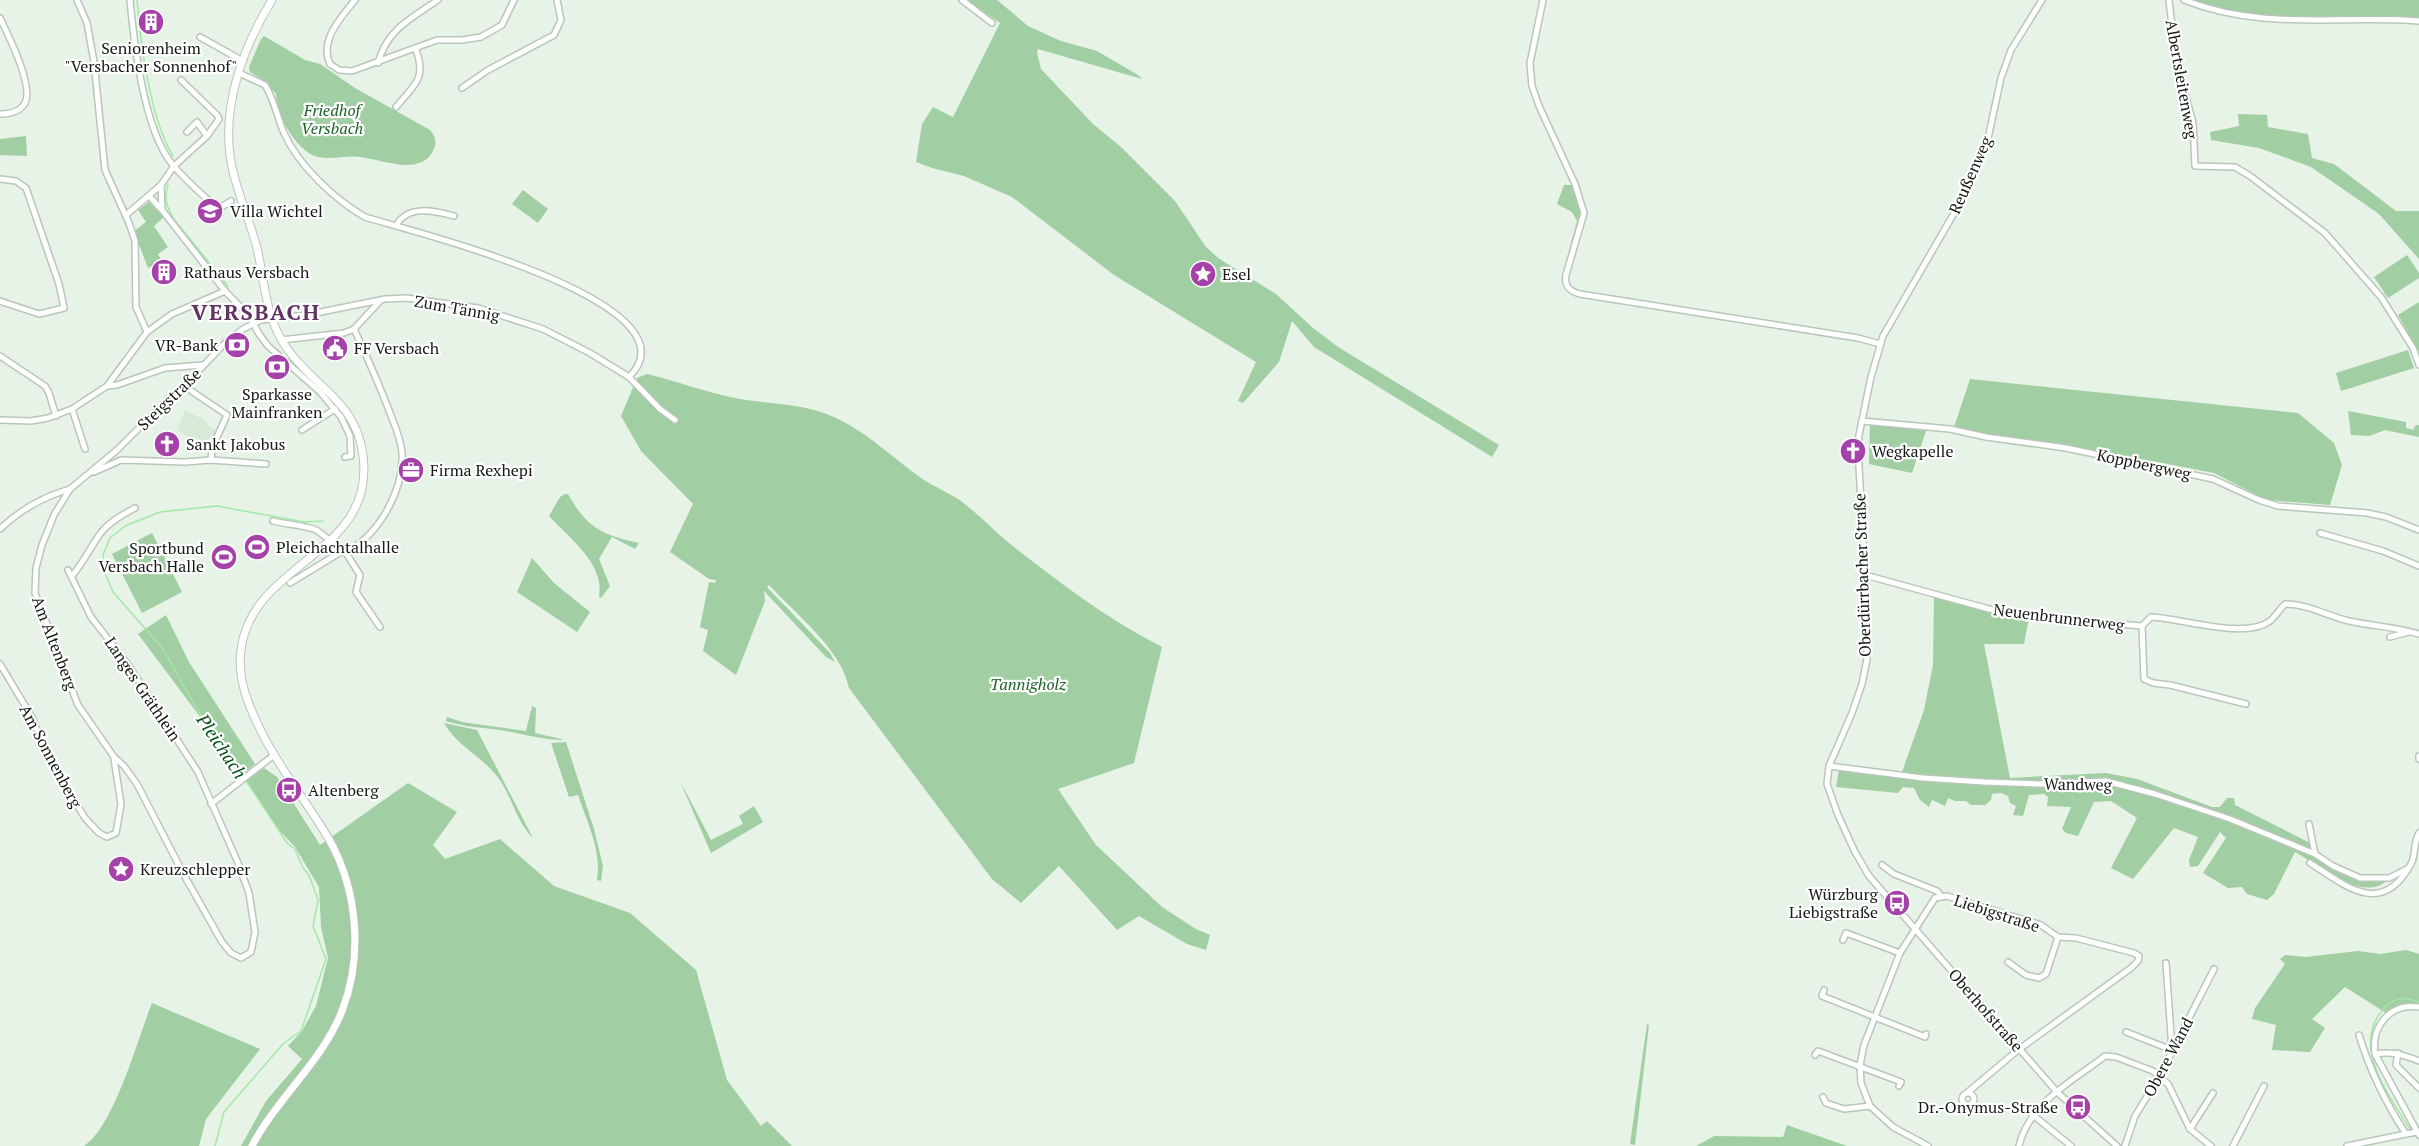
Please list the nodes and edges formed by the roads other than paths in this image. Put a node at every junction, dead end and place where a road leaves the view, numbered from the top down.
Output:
1 (77, 0) edge
2 (130, 0) edge
3 (272, 0) edge
4 (355, 0) edge
5 (438, 0) edge
6 (513, 0) edge
7 (557, 0) edge
8 (962, 0) edge
9 (1543, 0) edge
10 (2042, 0) edge
11 (2169, 0) edge
12 (2184, 0) edge
13 (0, 18) edge
14 (2419, 21) edge
15 (992, 23) dead end
16 (200, 37) dead end
17 (416, 50) junction
18 (243, 61) junction
19 (378, 63) junction
20 (239, 73) junction
21 (181, 80) dead end
22 (462, 88) dead end
23 (396, 107) dead end
24 (0, 114) edge
25 (187, 132) dead end
26 (207, 136) junction
27 (174, 166) junction
28 (0, 179) edge
29 (161, 185) junction
30 (149, 196) junction
31 (231, 201) dead end
32 (162, 210) junction
33 (126, 215) junction
34 (454, 216) dead end
35 (396, 226) junction
36 (225, 291) junction
37 (381, 300) junction
38 (0, 301) edge
39 (272, 319) junction
40 (253, 323) junction
41 (354, 329) junction
42 (147, 332) junction
43 (281, 340) junction
44 (1880, 344) junction
45 (0, 356) edge
46 (203, 365) junction
47 (2419, 365) edge
48 (629, 377) junction
49 (106, 386) junction
50 (184, 386) junction
51 (72, 409) junction
52 (335, 410) junction
53 (56, 416) junction
54 (0, 420) edge
55 (675, 420) dead end
56 (1862, 421) junction
57 (302, 430) dead end
58 (85, 449) dead end
59 (345, 457) dead end
60 (211, 460) junction
61 (266, 464) dead end
62 (86, 475) junction
63 (70, 489) junction
64 (135, 508) dead end
65 (273, 521) dead end
66 (0, 529) edge
67 (2419, 530) edge
68 (2320, 533) dead end
69 (332, 540) junction
70 (344, 550) junction
71 (2419, 566) edge
72 (68, 570) dead end
73 (1864, 575) junction
74 (72, 576) junction
75 (289, 579) junction
76 (2142, 626) junction
77 (380, 627) dead end
78 (2411, 632) junction
79 (2419, 634) edge
80 (2390, 637) dead end
81 (0, 664) edge
82 (2246, 704) dead end
83 (274, 755) junction
84 (114, 758) junction
85 (1829, 766) junction
86 (211, 804) junction
87 (2309, 824) dead end
88 (2419, 833) edge
89 (112, 836) joint
90 (2314, 854) junction
91 (175, 858) joint
92 (2310, 863) dead end
93 (1882, 865) dead end
94 (1863, 866) joint
95 (2407, 869) junction
96 (1941, 896) junction
97 (1915, 930) junction
98 (2058, 937) junction
99 (1843, 940) dead end
100 (1900, 953) junction
101 (2008, 962) dead end
102 (2166, 963) dead end
103 (2214, 969) dead end
104 (1824, 990) dead end
105 (2419, 1007) edge
106 (1874, 1017) junction
107 (2126, 1032) dead end
108 (1926, 1034) dead end
109 (2359, 1035) dead end
110 (2020, 1049) junction
111 (2172, 1050) junction
112 (2398, 1053) junction
113 (2375, 1054) junction
114 (1815, 1055) dead end
115 (2419, 1061) edge
116 (1860, 1065) junction
117 (2159, 1077) junction
118 (1899, 1086) dead end
119 (2264, 1086) dead end
120 (2419, 1088) edge
121 (1968, 1092) dead end
122 (2057, 1092) junction
123 (2213, 1093) dead end
124 (1823, 1097) dead end
125 (1870, 1106) junction
126 (2034, 1115) junction
127 (2416, 1125) edge
128 (2190, 1129) junction
129 (2418, 1133) edge
130 (2406, 1134) junction
131 (1915, 1143) edge
132 (252, 1146) edge
133 (1928, 1146) edge
134 (2019, 1146) edge
135 (2071, 1146) edge
136 (2117, 1146) edge
137 (2125, 1146) edge
138 (2211, 1146) edge
139 (2233, 1146) edge
140 (2346, 1146) edge

1 - 33 street
2 - 27 street
3 - 18 main road
4 - 19 street
5 - 19 street
6 - 17 street
7 - 22 street
8 - 15 street
9 - 44 street
10 - 44 street, Reußenweg
11 - 47 street, Albertsleitenweg
12 - 14 street
13 - 24 street
16 - 18 street
17 - 19 street
17 - 23 street
18 - 20 main road
20 - 35 street
20 - 39 main road
21 - 26 street
25 - 26 street
26 - 27 street
27 - 29 street
27 - 31 street
28 - 38 street
29 - 30 street
29 - 32 street
30 - 32 street
30 - 33 street
32 - 36 street
33 - 42 street
34 - 35 street
35 - 48 street
36 - 40 street
36 - 42 street
37 - 39 street, Zum Tännig
37 - 41 street
37 - 48 street, Zum Tännig
39 - 40 street, Steigstraße
39 - 43 main road
40 - 46 street, Steigstraße
40 - 52 street
41 - 43 street
41 - 70 street
42 - 49 street
43 - 69 main road
44 - 56 street, Oberdürrbacher Straße
45 - 53 street
46 - 49 street
46 - 50 street, Steigstraße
48 - 55 street, Zum Tännig
49 - 51 street
50 - 60 street
50 - 62 street, Steigstraße
51 - 53 street
51 - 58 street
52 - 57 street
52 - 59 street
53 - 54 street
56 - 67 street, Koppbergweg
56 - 73 street, Oberdürrbacher Straße
60 - 61 street
60 - 62 street
62 - 63 street, Steigstraße
63 - 66 street
63 - 84 street, Am Altenberg
64 - 74 street
65 - 69 street
68 - 71 street
69 - 70 street
69 - 75 main road
70 - 75 street
70 - 77 street
72 - 74 street, Langes Gräthlein
73 - 76 street, Neuenbrunnerweg
73 - 85 street, Oberdürrbacher Straße
74 - 86 street, Langes Gräthlein
75 - 83 main road
76 - 78 street, Neuenbrunnerweg
76 - 82 street
78 - 79 street, Neuenbrunnerweg
78 - 80 street
81 - 89 street, Am Sonnenberg
83 - 86 street
83 - 132 main road
84 - 89 street, Am Altenberg
84 - 91 street, Am Altenberg
85 - 90 street, Wandweg
85 - 94 street, Oberdürrbacher Straße
86 - 91 street, Langes Gräthlein
87 - 90 street
88 - 95 street
90 - 95 street, Wandweg
92 - 95 street
93 - 96 street
94 - 97 street, Oberhofstraße
96 - 97 street, Liebigstraße
96 - 98 street, Liebigstraße
97 - 100 street, Liebigstraße
97 - 110 street, Oberhofstraße
98 - 101 street, Liebigstraße
98 - 110 street, Liebigstraße
99 - 100 street
100 - 106 street, Liebigstraße
102 - 111 street
103 - 111 street, Obere Wand
104 - 106 street
105 - 113 street
106 - 108 street
106 - 116 street, Liebigstraße
107 - 111 street
109 - 130 street
110 - 121 street
110 - 122 street, Oberhofstraße
111 - 117 street, Obere Wand
112 - 113 street
112 - 115 street
112 - 120 street
113 - 127 street
114 - 116 street
116 - 118 street
116 - 125 street
117 - 122 street
117 - 128 street
117 - 137 street, Obere Wand
119 - 139 street
122 - 126 street
122 - 136 street, Oberhofstraße
123 - 128 street
124 - 125 street
125 - 131 street
126 - 134 street
126 - 135 street
127 - 129 street
128 - 138 street
129 - 130 street
130 - 140 street
131 - 133 street

